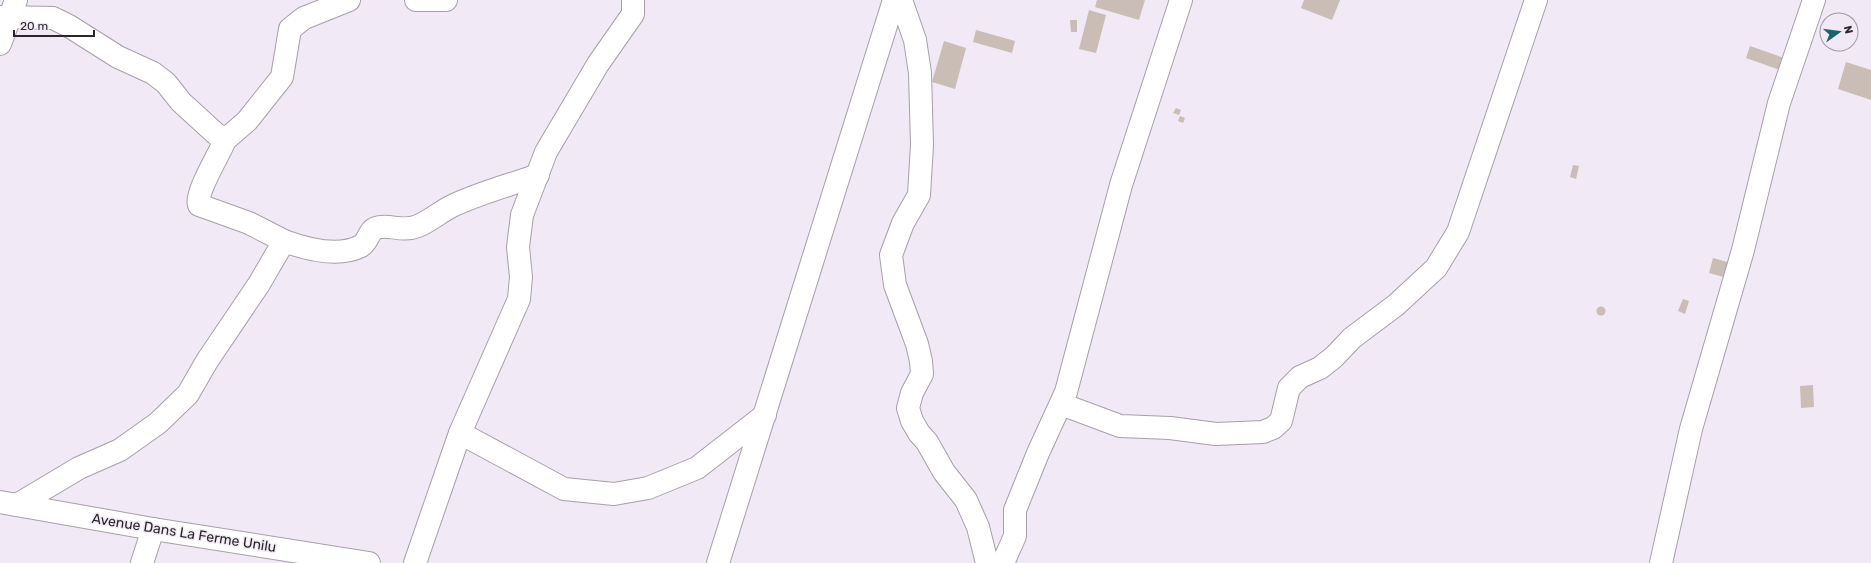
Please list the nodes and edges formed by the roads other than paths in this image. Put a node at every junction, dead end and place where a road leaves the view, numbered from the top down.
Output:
1 (349, 0) edge
2 (416, 0) edge
3 (446, 0) edge
4 (633, 0) edge
5 (894, 0) edge
6 (901, 0) edge
7 (1181, 0) edge
8 (1536, 0) edge
9 (1814, 0) edge
10 (8, 12) edge
11 (0, 44) edge
12 (225, 140) junction
13 (538, 175) junction
14 (284, 241) junction
15 (1061, 404) junction
16 (765, 415) junction
17 (460, 433) junction
18 (9, 504) edge
19 (153, 529) junction
20 (142, 563) edge
21 (369, 563) edge
22 (415, 563) edge
23 (718, 563) edge
24 (987, 563) edge
25 (1003, 563) edge
26 (1661, 563) edge

1 - 12 street
2 - 3 street
4 - 13 street
5 - 16 street
6 - 24 street
7 - 15 street
8 - 15 street
9 - 26 street
10 - 11 street
10 - 12 street
12 - 14 street
13 - 14 street
13 - 17 street
14 - 18 street
15 - 25 street
16 - 17 street
16 - 23 street
17 - 22 street
18 - 19 street, Avenue Dans La Ferme Unilu
19 - 20 street
19 - 21 street, Avenue Dans La Ferme Unilu

